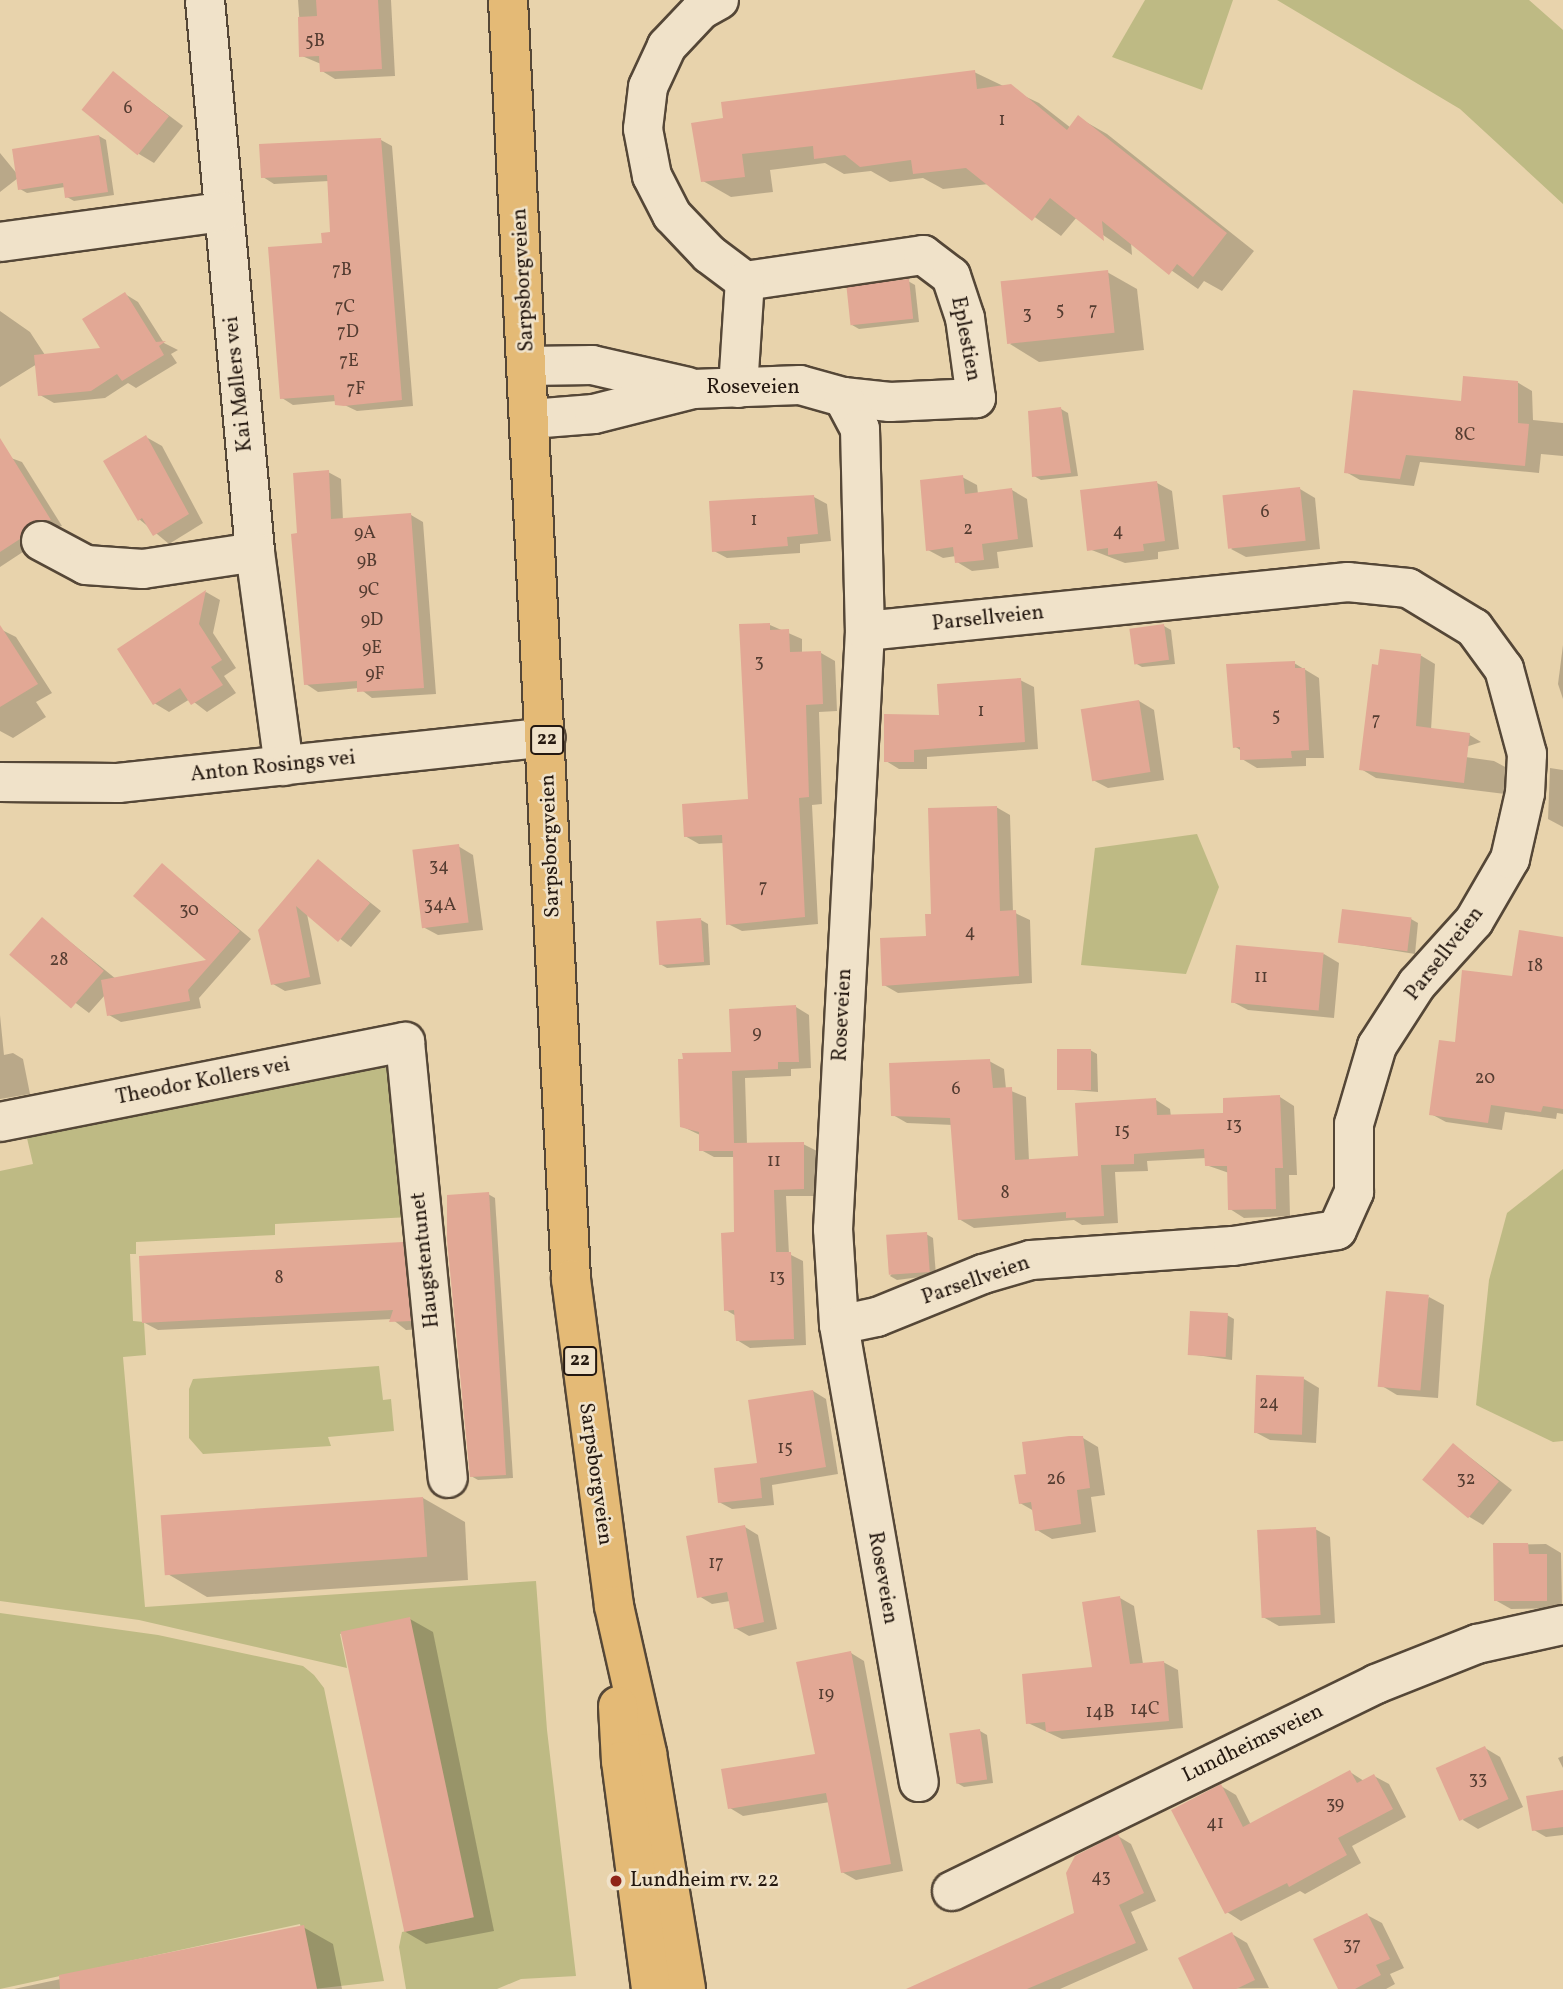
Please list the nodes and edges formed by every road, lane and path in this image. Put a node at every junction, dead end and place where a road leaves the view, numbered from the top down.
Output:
1 (205, 0) edge
2 (508, 0) edge
3 (719, 0) edge
4 (222, 212) junction
5 (0, 242) edge
6 (746, 281) junction
7 (528, 366) junction
8 (738, 388) junction
9 (693, 389) junction
10 (842, 397) junction
11 (531, 419) junction
12 (41, 541) dead end
13 (255, 552) junction
14 (865, 631) junction
15 (546, 737) junction
16 (284, 766) junction
17 (0, 782) edge
18 (405, 1042) joint
19 (0, 1122) edge
20 (839, 1325) junction
21 (448, 1478) dead end
22 (614, 1606) junction
23 (1563, 1625) edge
24 (919, 1782) dead end
25 (952, 1891) dead end
26 (651, 1989) edge
27 (686, 1989) edge

1 - 4 street, Kai Møllers vei
2 - 7 highway, Sarpsborgveien / 22
3 - 6 street
4 - 5 street
4 - 13 street, Kai Møllers vei
6 - 8 street
6 - 10 street, Eplestien
7 - 9 street, Roseveien
7 - 11 highway, Sarpsborgveien / 22
8 - 9 street, Roseveien
8 - 10 street, Roseveien
9 - 11 street, Roseveien
10 - 14 street, Roseveien
11 - 15 highway, Sarpsborgveien / 22
12 - 13 street
13 - 16 street, Kai Møllers vei
14 - 20 street, Roseveien
14 - 20 street, Parsellveien
15 - 16 street, Anton Rosings vei
15 - 22 highway, Sarpsborgveien / 22
16 - 17 street, Anton Rosings vei
18 - 19 street, Theodor Kollers vei
18 - 21 street, Haugstentunet
20 - 24 street, Roseveien
22 - 26 highway, Sarpsborgveien / 22
22 - 27 highway, Sarpsborgveien / 22
23 - 25 street, Lundheimsveien

